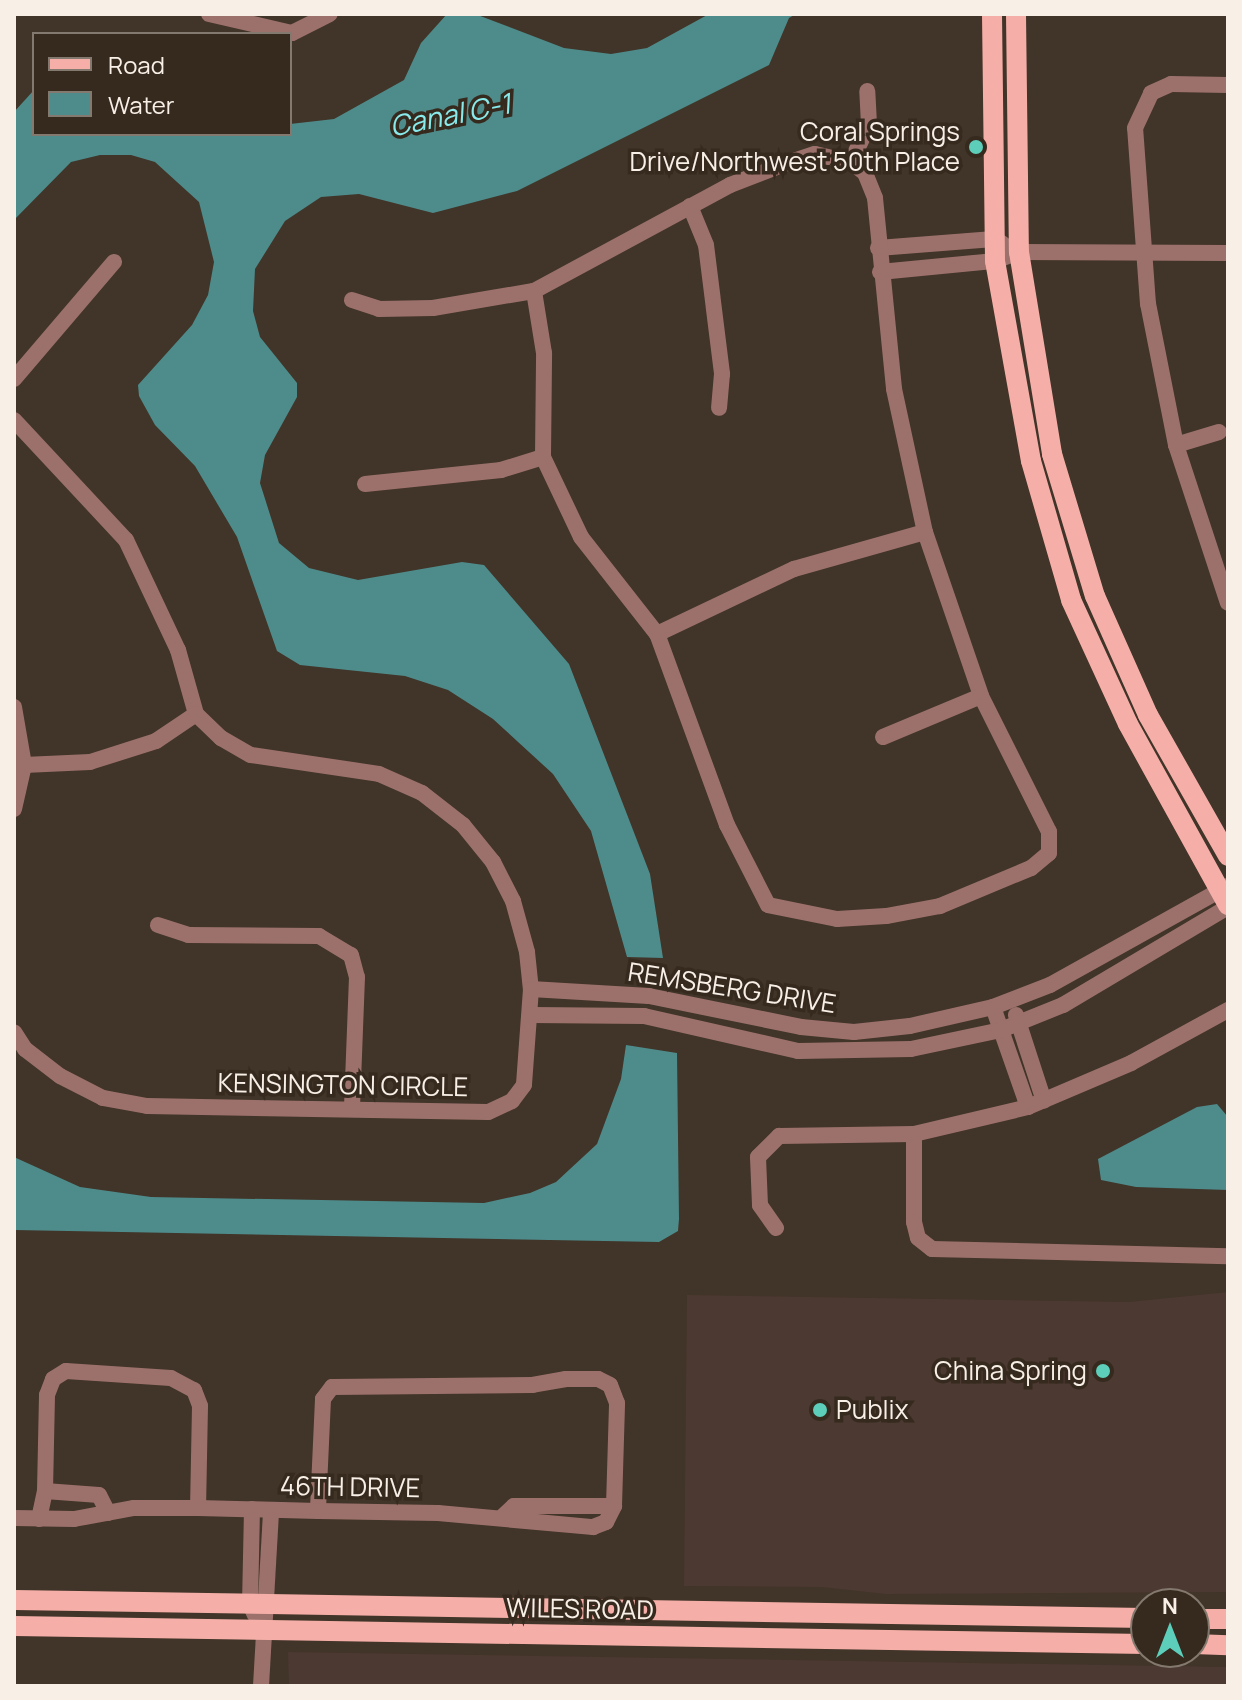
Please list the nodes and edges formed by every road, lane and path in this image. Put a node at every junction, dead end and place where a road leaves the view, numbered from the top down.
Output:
1 (209, 14) edge
2 (330, 14) edge
3 (992, 14) edge
4 (1016, 14) edge
5 (288, 32) edge
6 (292, 33) edge
7 (1228, 85) edge
8 (867, 91) dead end
9 (851, 162) junction
10 (690, 206) junction
11 (994, 239) junction
12 (878, 248) junction
13 (1019, 252) junction
14 (1141, 252) junction
15 (1228, 253) edge
16 (995, 261) junction
17 (114, 262) dead end
18 (880, 272) junction
19 (534, 291) junction
20 (352, 300) dead end
21 (14, 379) edge
22 (719, 408) dead end
23 (14, 420) edge
24 (1219, 432) dead end
25 (1176, 445) junction
26 (543, 457) junction
27 (365, 484) dead end
28 (925, 532) junction
29 (1228, 603) edge
30 (657, 634) junction
31 (981, 696) junction
32 (14, 707) edge
33 (196, 714) junction
34 (883, 737) dead end
35 (24, 765) junction
36 (14, 809) edge
37 (1228, 856) edge
38 (1222, 887) edge
39 (1228, 906) edge
40 (158, 925) dead end
41 (531, 989) junction
42 (1011, 1000) junction
43 (993, 1007) junction
44 (1228, 1010) edge
45 (531, 1015) junction
46 (1019, 1024) junction
47 (1001, 1030) junction
48 (14, 1032) edge
49 (1036, 1104) junction
50 (352, 1109) junction
51 (914, 1134) junction
52 (776, 1228) dead end
53 (1228, 1256) edge
54 (45, 1491) junction
55 (198, 1508) junction
56 (252, 1509) junction
57 (271, 1510) junction
58 (318, 1511) junction
59 (108, 1513) junction
60 (14, 1518) edge
61 (39, 1519) junction
62 (14, 1600) edge
63 (259, 1604) junction
64 (1130, 1618) edge
65 (14, 1626) edge
66 (262, 1630) junction
67 (1130, 1644) edge
68 (261, 1686) edge

1 - 5 street
2 - 6 street
3 - 11 main road
4 - 13 main road
7 - 14 street
8 - 9 street
9 - 10 street
9 - 12 street
10 - 19 street
10 - 22 street
11 - 12 street
11 - 13 street
11 - 16 main road
12 - 18 street
13 - 14 street
13 - 16 street
13 - 37 main road
14 - 15 street
14 - 25 street
16 - 18 street
16 - 38 main road
17 - 21 street
18 - 28 street
19 - 20 street
19 - 26 street
23 - 33 street
24 - 25 street
25 - 29 street
26 - 27 street
26 - 30 street
28 - 30 street
28 - 31 street
30 - 31 street
31 - 34 street
32 - 35 street
33 - 35 street
33 - 41 street, KENSINGTON CIRCLE
35 - 36 street
38 - 39 main road
38 - 42 street, REMSBERG DRIVE
39 - 46 street, REMSBERG DRIVE
40 - 50 street
41 - 43 street, REMSBERG DRIVE
41 - 45 street, KENSINGTON CIRCLE
42 - 43 street, REMSBERG DRIVE
42 - 46 street
43 - 47 street
44 - 49 street
45 - 47 street, REMSBERG DRIVE
45 - 50 street, KENSINGTON CIRCLE
46 - 47 street, REMSBERG DRIVE
46 - 49 street
47 - 49 street
48 - 50 street, KENSINGTON CIRCLE
49 - 51 street
51 - 52 street
51 - 53 street
54 - 55 street
54 - 59 street
54 - 61 street
55 - 56 street, 46TH DRIVE
55 - 59 street, 46TH DRIVE
56 - 57 street, 46TH DRIVE
56 - 63 street
57 - 58 street, 46TH DRIVE
57 - 63 street
58 - 58 street, 46TH DRIVE
59 - 61 street, 46TH DRIVE
60 - 61 street, 46TH DRIVE
62 - 63 main road, WILES ROAD
63 - 64 main road, WILES ROAD
63 - 66 street
65 - 66 main road, WILES ROAD
66 - 67 main road, WILES ROAD
66 - 68 street

